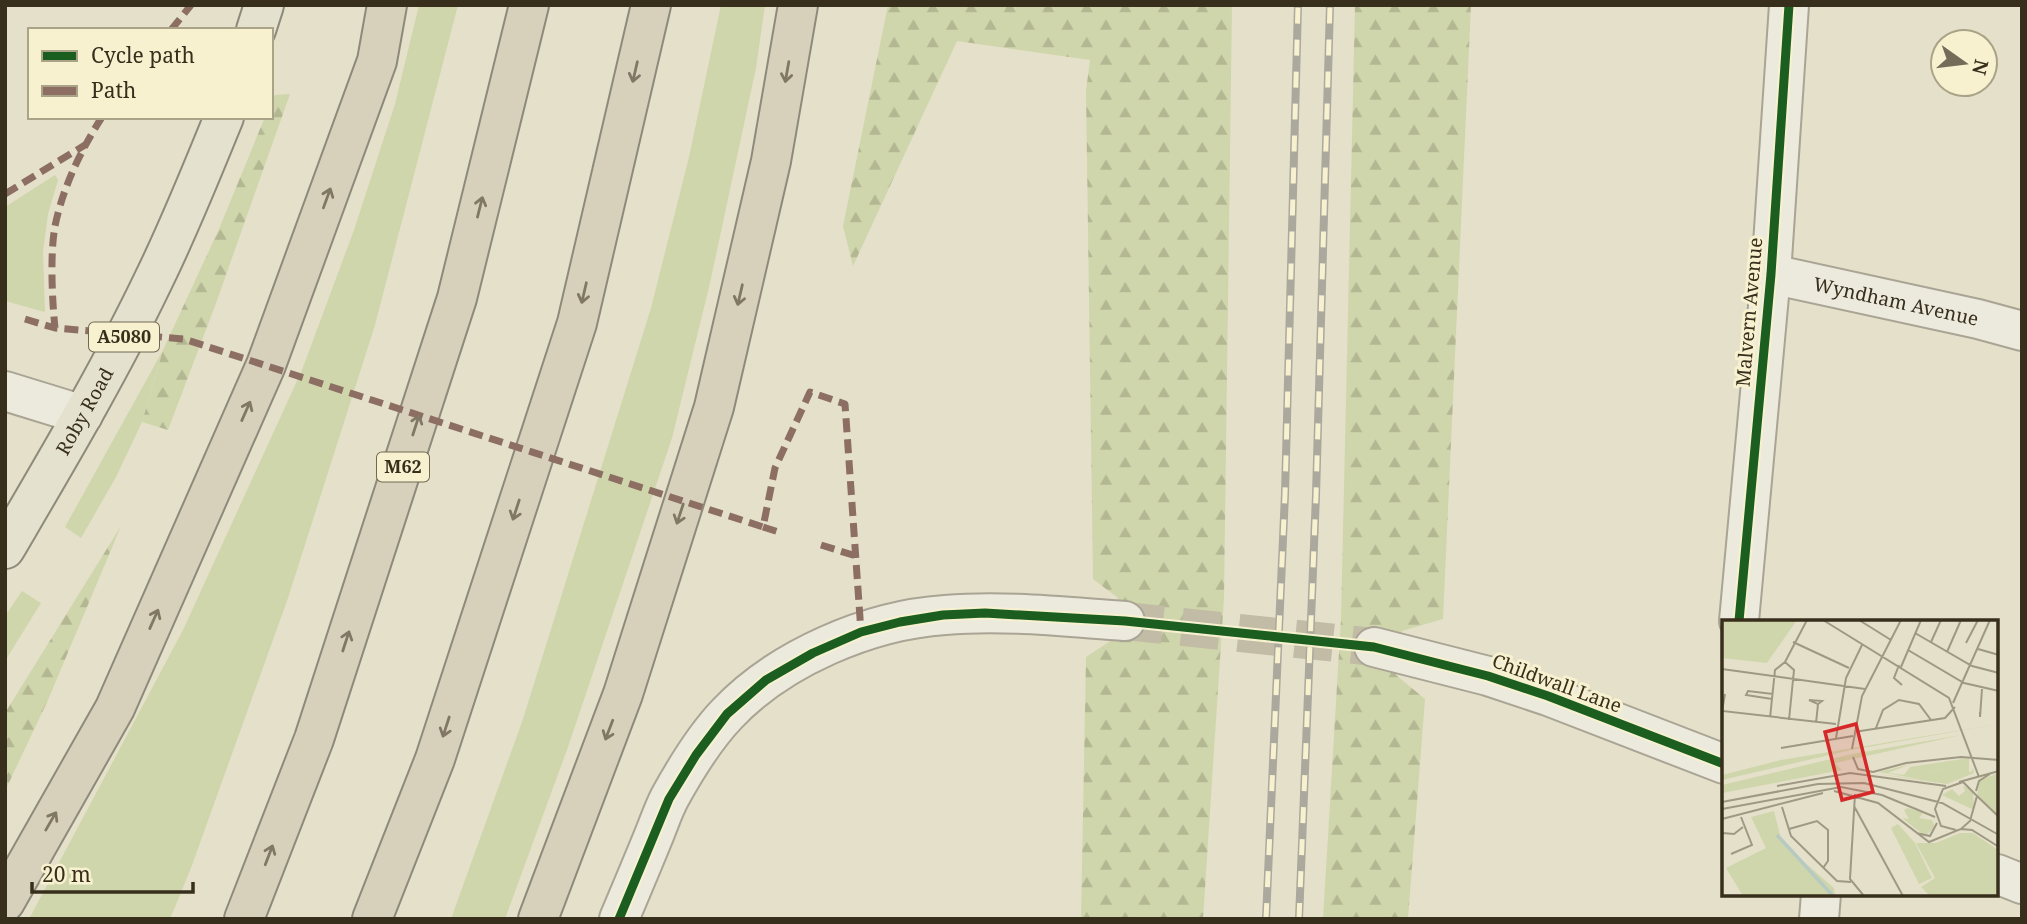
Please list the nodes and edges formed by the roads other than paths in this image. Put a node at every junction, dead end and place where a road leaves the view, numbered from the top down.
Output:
1 (264, 5) edge
2 (387, 5) edge
3 (529, 5) edge
4 (651, 5) edge
5 (798, 5) edge
6 (1789, 5) edge
7 (257, 28) edge
8 (223, 119) edge
9 (1771, 274) junction
10 (2022, 331) edge
11 (5, 391) edge
12 (83, 415) junction
13 (5, 549) edge
14 (1739, 620) edge
15 (1125, 621) tunnel mouth
16 (1374, 647) tunnel mouth
17 (1722, 758) edge
18 (1999, 874) edge
19 (2022, 884) edge
20 (1821, 896) edge
21 (5, 902) edge
22 (244, 919) edge
23 (372, 919) edge
24 (538, 919) edge
25 (619, 919) edge
26 (1819, 919) edge

1 - 7 main road
21 -> 2 highway
22 -> 3 highway, M62
4 -> 23 highway
5 -> 24 highway
6 - 9 street, Malvern Avenue
8 - 12 main road, Roby Road / A5080
9 - 10 street, Wyndham Avenue
9 - 14 street, Malvern Avenue
11 - 12 street
12 - 13 main road, Roby Road / A5080
15 - 25 street
16 - 17 street, Childwall Lane
18 - 19 street
20 - 26 street

